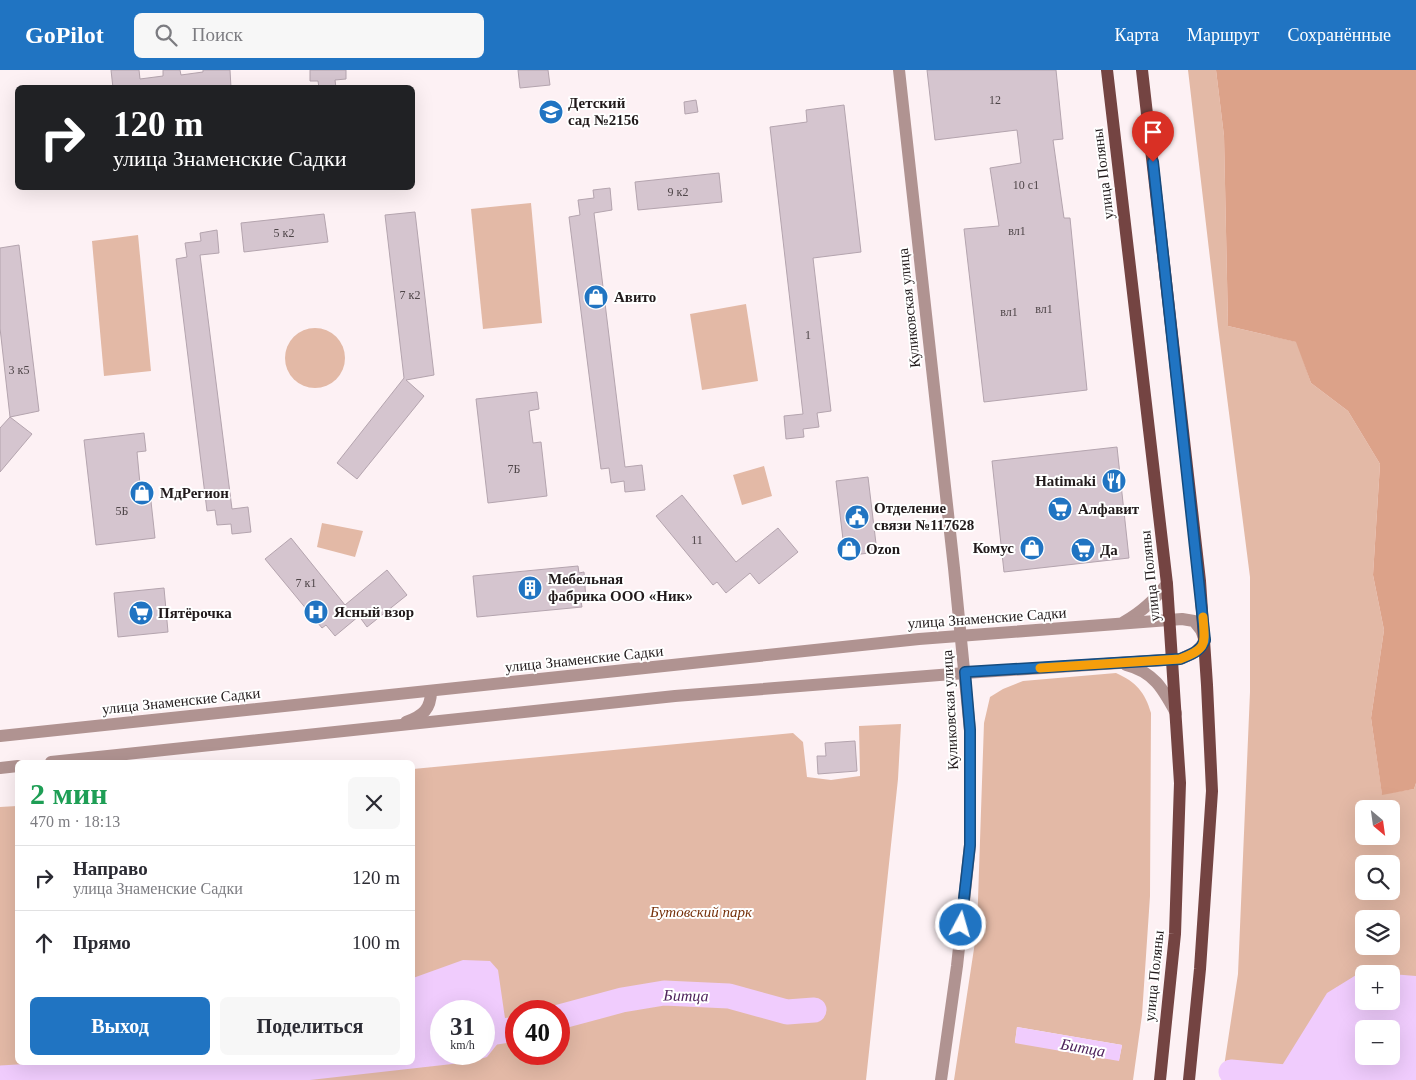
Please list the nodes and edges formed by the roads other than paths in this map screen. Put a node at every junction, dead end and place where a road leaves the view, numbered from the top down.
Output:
1 (899, 70) edge
2 (1107, 70) edge
3 (1142, 70) edge
4 (1167, 584) junction
5 (1171, 620) junction
6 (1120, 625) junction
7 (961, 636) junction
8 (1205, 640) junction
9 (1174, 659) junction
10 (1116, 663) junction
11 (965, 672) junction
12 (431, 691) junction
13 (1177, 715) junction
14 (395, 727) junction
15 (0, 736) edge
16 (70, 760) edge
17 (15, 766) edge
18 (0, 768) edge
19 (941, 1080) edge
20 (1160, 1080) edge
21 (1189, 1080) edge

1 - 7 street, Куликовская улица
2 - 4 main road, улица Поляны
3 - 8 main road
4 - 5 main road, улица Поляны
4 - 6 street
5 - 6 street, улица Знаменские Садки
5 - 8 street, улица Знаменские Садки
5 - 9 main road, улица Поляны
6 - 7 street, улица Знаменские Садки
7 - 11 street, Куликовская улица
7 - 12 street, улица Знаменские Садки
8 - 9 street
8 - 21 main road
9 - 10 street
9 - 13 main road, улица Поляны
10 - 11 street
10 - 13 street
11 - 14 street
11 - 19 street, Куликовская улица
12 - 14 street
12 - 15 street, улица Знаменские Садки
13 - 20 main road, улица Поляны
14 - 16 street
17 - 18 street

